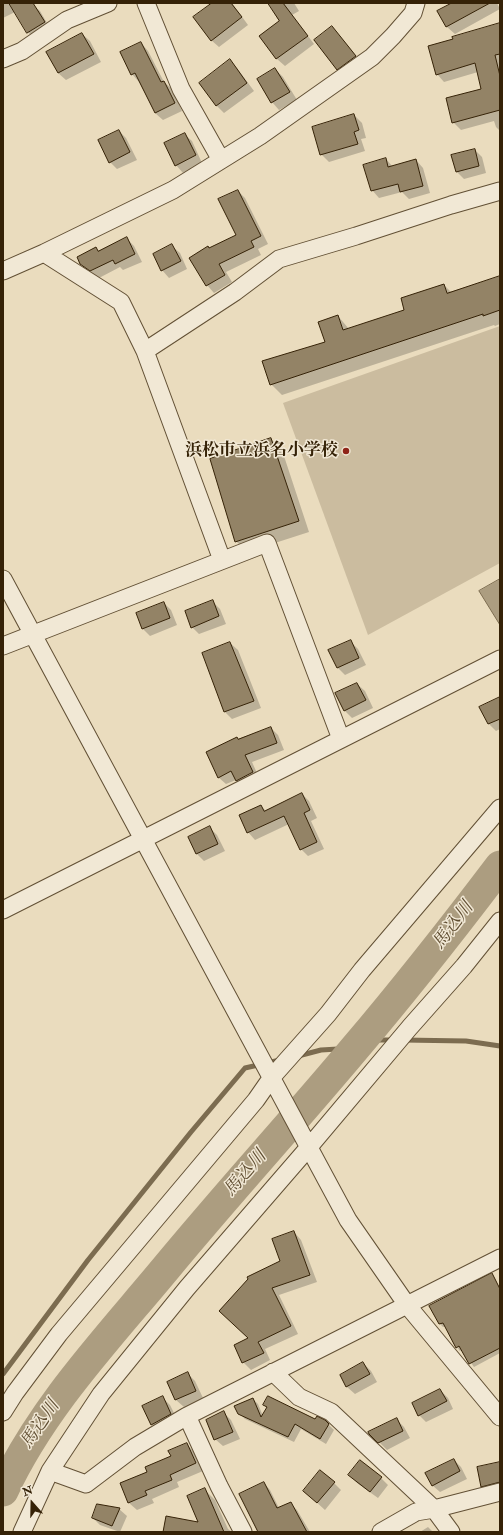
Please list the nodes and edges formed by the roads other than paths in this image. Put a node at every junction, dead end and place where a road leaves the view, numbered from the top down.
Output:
1 (108, 3) edge
2 (146, 3) edge
3 (416, 3) edge
4 (3, 59) edge
5 (221, 160) junction
6 (500, 191) edge
7 (44, 253) junction
8 (3, 271) edge
9 (145, 350) junction
10 (222, 560) junction
11 (3, 579) edge
12 (32, 634) junction
13 (3, 646) edge
14 (500, 659) edge
15 (341, 739) junction
16 (500, 808) edge
17 (144, 839) junction
18 (3, 910) edge
19 (500, 921) edge
20 (273, 1080) junction
21 (307, 1144) junction
22 (500, 1258) edge
23 (407, 1305) junction
24 (273, 1372) junction
25 (3, 1412) edge
26 (187, 1416) junction
27 (500, 1417) edge
28 (50, 1471) junction
29 (500, 1492) edge
30 (434, 1509) junction
31 (22, 1532) edge
32 (242, 1532) edge
33 (381, 1532) edge
34 (451, 1532) edge

1 - 4 street
2 - 5 street
3 - 5 street
5 - 7 street
6 - 9 street
7 - 8 street
7 - 9 street
9 - 10 street
10 - 12 street
10 - 15 street
11 - 12 street
12 - 13 street
12 - 17 street
14 - 15 street
15 - 17 street
16 - 20 street
17 - 18 street
17 - 20 street
19 - 21 street
20 - 21 street
20 - 25 street
21 - 23 street
21 - 28 street
22 - 23 street
23 - 24 street
23 - 27 street
24 - 26 street
24 - 30 street
26 - 28 street
26 - 32 street
28 - 31 street
29 - 30 street
30 - 33 street
30 - 34 street

